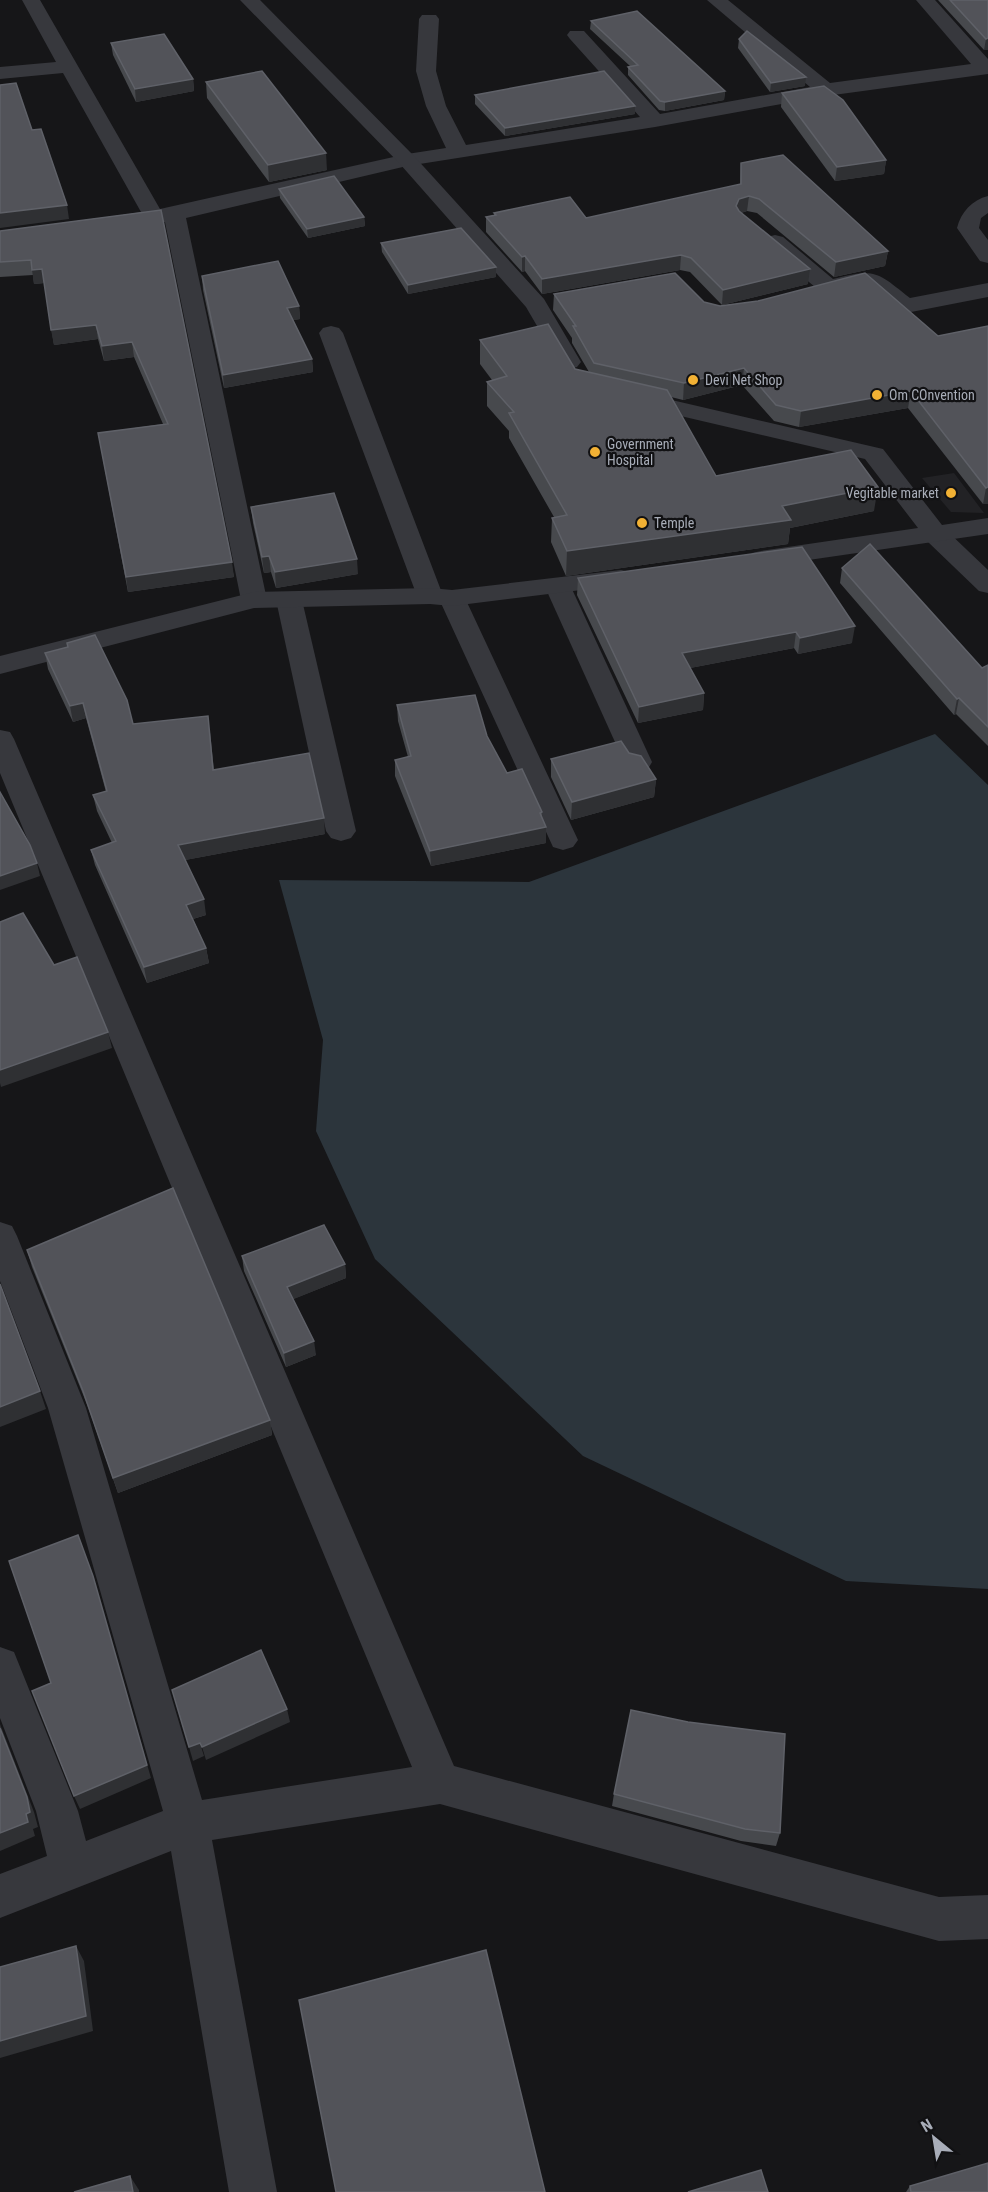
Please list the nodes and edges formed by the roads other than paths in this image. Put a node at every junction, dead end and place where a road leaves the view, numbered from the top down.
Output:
1 (31, 0) edge
2 (249, 0) edge
3 (716, 0) edge
4 (925, 0) edge
5 (429, 18) dead end
6 (577, 35) dead end
7 (69, 68) junction
8 (987, 68) edge
9 (0, 74) edge
10 (826, 90) junction
11 (655, 121) junction
12 (459, 152) junction
13 (407, 160) junction
14 (988, 202) edge
15 (164, 215) junction
16 (95, 225) edge
17 (757, 228) edge
18 (988, 256) edge
19 (829, 287) junction
20 (988, 290) edge
21 (806, 293) edge
22 (331, 333) dead end
23 (577, 376) edge
24 (606, 392) edge
25 (988, 526) edge
26 (936, 535) junction
27 (735, 562) edge
28 (640, 576) edge
29 (988, 585) edge
30 (558, 587) junction
31 (441, 597) junction
32 (254, 600) junction
33 (289, 600) junction
34 (0, 665) edge
35 (0, 739) edge
36 (638, 762) edge
37 (341, 831) dead end
38 (563, 840) dead end
39 (0, 1236) edge
40 (0, 1666) edge
41 (440, 1783) junction
42 (188, 1823) junction
43 (72, 1868) junction
44 (0, 1896) edge
45 (988, 1917) edge
46 (253, 2192) edge

1 - 7 street
2 - 13 street
3 - 10 street
4 - 8 street
5 - 12 street
6 - 11 street
7 - 9 street
7 - 15 street
8 - 10 street
10 - 11 street
11 - 12 street
12 - 13 street
13 - 15 street
13 - 23 street
14 - 18 street
15 - 16 street
15 - 32 street
17 - 19 street
19 - 20 street
19 - 21 street
22 - 31 street
24 - 26 street
25 - 26 street
26 - 27 street
26 - 29 street
28 - 30 street
30 - 31 street
30 - 36 street
31 - 33 street
31 - 38 street
32 - 33 street
32 - 34 street
33 - 37 street
35 - 41 street
39 - 42 street
40 - 43 street
41 - 42 street
41 - 45 street
42 - 43 street
42 - 46 street
43 - 44 street

